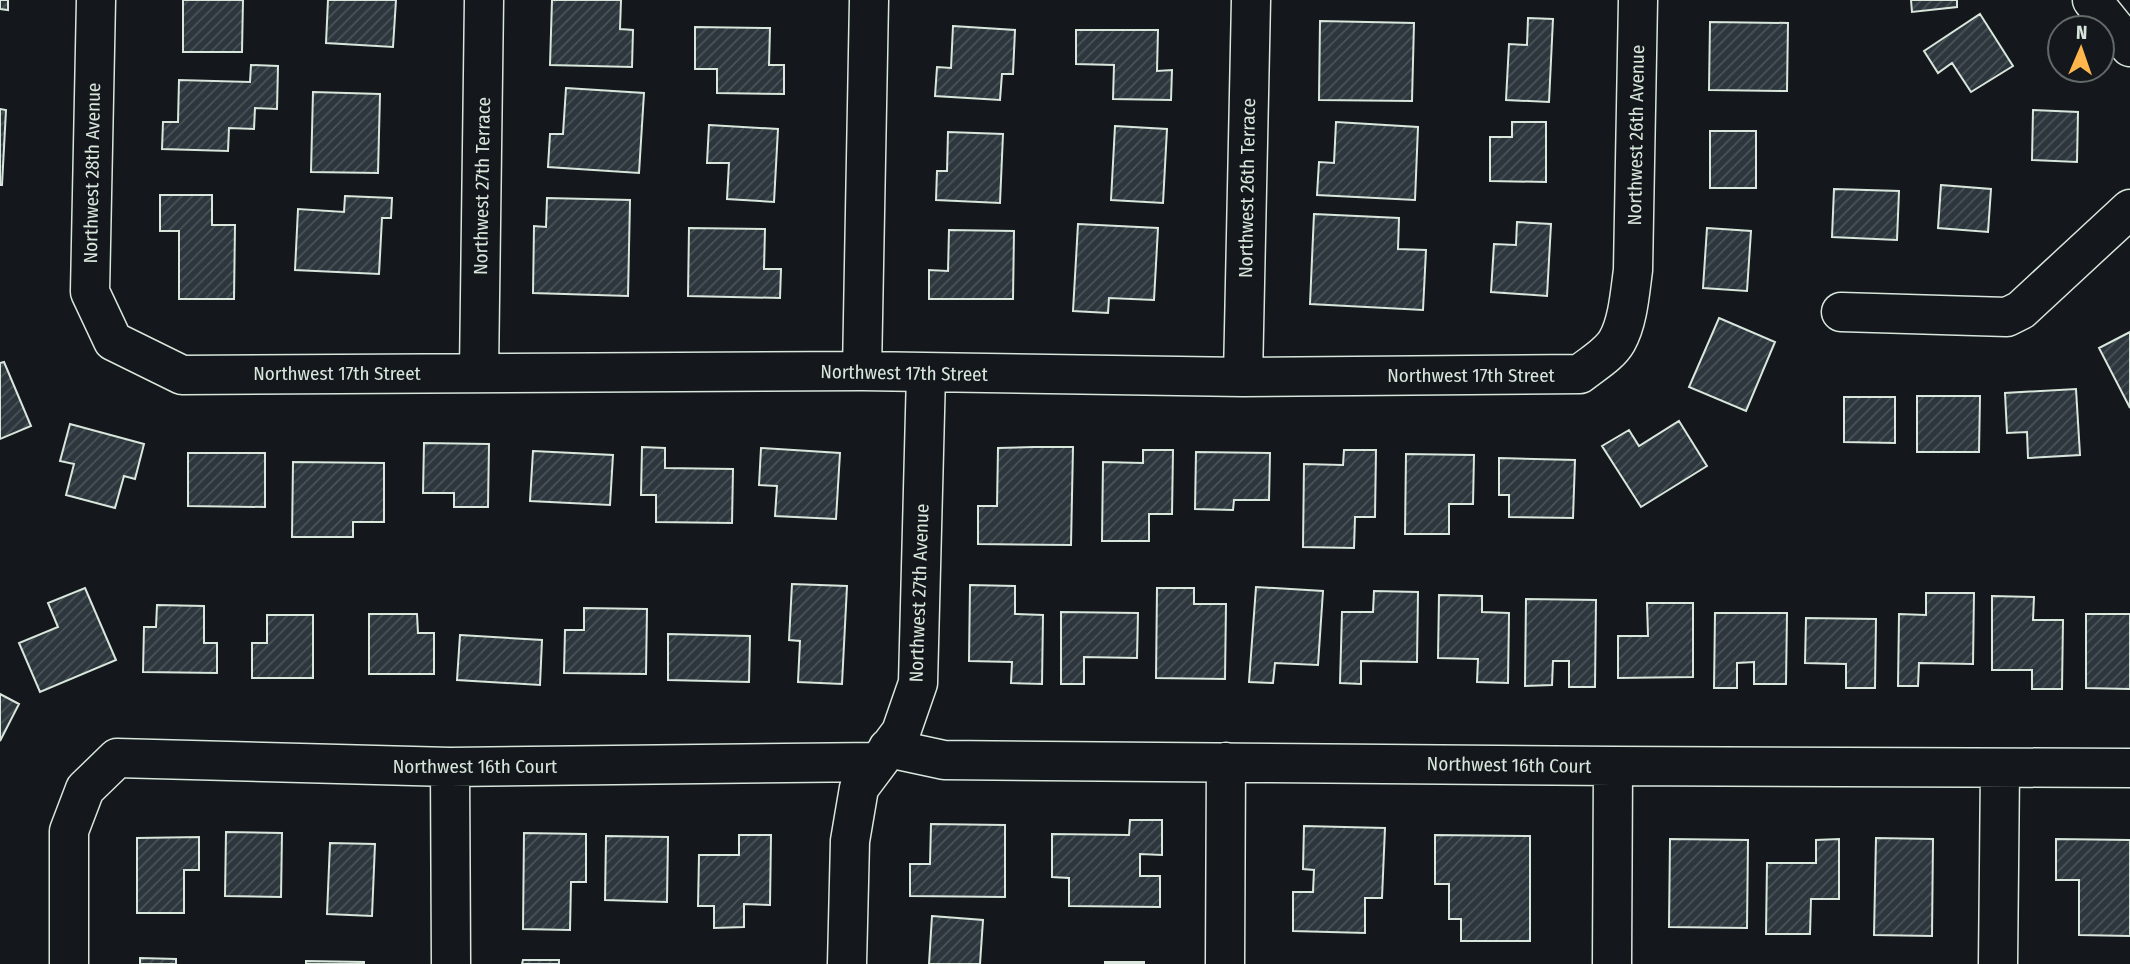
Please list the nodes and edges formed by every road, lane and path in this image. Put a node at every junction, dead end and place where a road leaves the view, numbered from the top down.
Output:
1 (96, 0) edge
2 (484, 0) edge
3 (869, 0) edge
4 (1251, 0) edge
5 (1639, 0) edge
6 (2092, 0) edge
7 (2130, 47) edge
8 (2130, 209) edge
9 (1633, 270) joint
10 (1841, 312) dead end
11 (113, 341) joint
12 (479, 372) junction
13 (862, 372) junction
14 (926, 374) junction
15 (1243, 377) junction
16 (883, 755) junction
17 (1226, 762) junction
18 (1613, 766) junction
19 (450, 767) junction
20 (2000, 768) junction
21 (2130, 768) edge
22 (69, 964) edge
23 (451, 964) edge
24 (847, 964) edge
25 (1226, 964) edge
26 (1612, 964) edge
27 (1998, 964) edge

1 - 11 street, Northwest 28th Avenue
2 - 12 street, Northwest 27th Terrace
3 - 13 street
4 - 15 street, Northwest 26th Terrace
5 - 9 street, Northwest 26th Avenue
6 - 7 street
8 - 10 street
9 - 15 street, Northwest 17th Street
11 - 12 street, Northwest 17th Street
12 - 13 street, Northwest 17th Street
13 - 14 street, Northwest 17th Street
14 - 15 street, Northwest 17th Street
14 - 16 street, Northwest 27th Avenue
16 - 17 street, Northwest 16th Court
16 - 19 street, Northwest 16th Court
16 - 24 street, Northwest 27th Avenue
17 - 18 street, Northwest 16th Court
17 - 25 street
18 - 20 street, Northwest 16th Court
18 - 26 street
19 - 22 street, Northwest 16th Court
19 - 23 street
20 - 21 street, Northwest 16th Court
20 - 27 street

